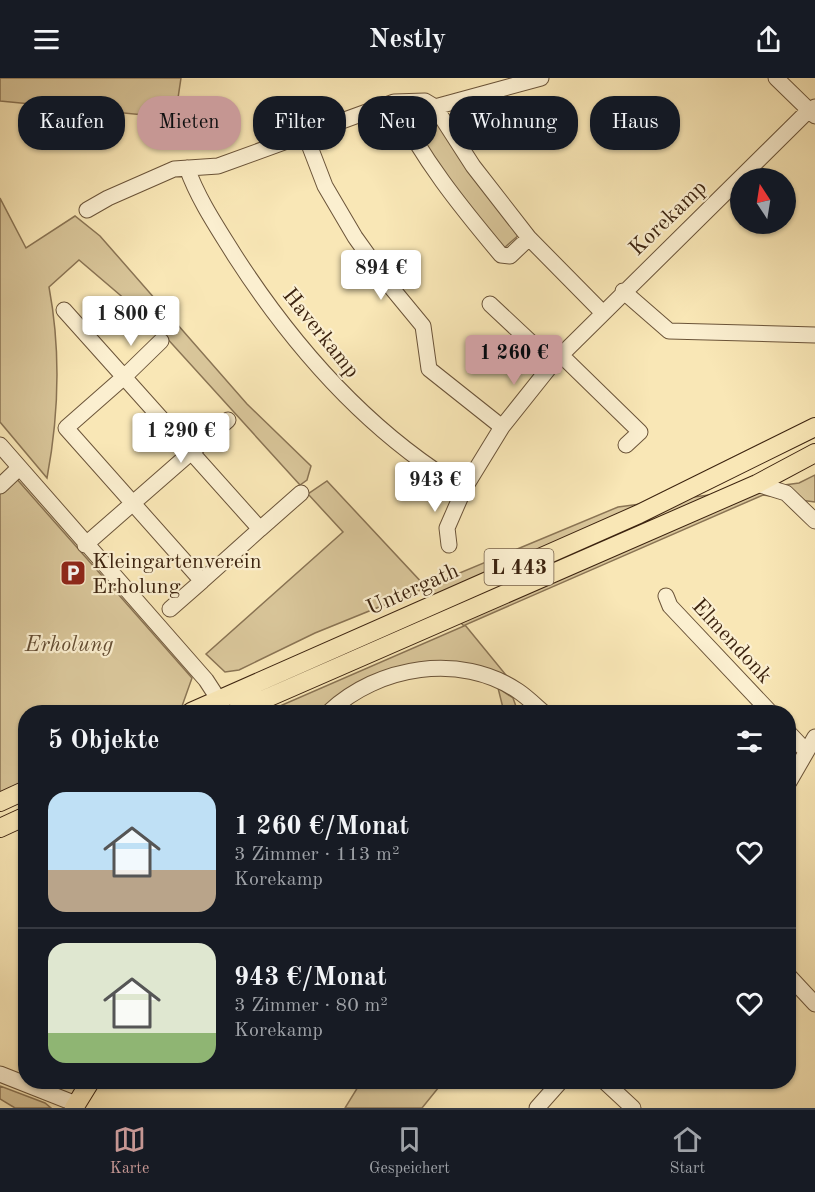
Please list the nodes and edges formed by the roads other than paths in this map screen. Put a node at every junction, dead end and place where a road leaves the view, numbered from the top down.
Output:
1 (541, 78) edge
2 (776, 78) edge
3 (437, 106) edge
4 (437, 110) edge
5 (813, 111) edge
6 (262, 150) edge
7 (311, 150) edge
8 (420, 150) edge
9 (187, 168) junction
10 (87, 210) dead end
11 (529, 238) junction
12 (623, 291) junction
13 (490, 304) dead end
14 (64, 310) dead end
15 (602, 312) junction
16 (815, 335) edge
17 (161, 341) dead end
18 (556, 358) junction
19 (124, 377) junction
20 (228, 420) dead end
21 (502, 427) junction
22 (815, 427) edge
23 (0, 444) edge
24 (626, 446) dead end
25 (193, 453) junction
26 (815, 453) edge
27 (19, 468) junction
28 (758, 484) junction
29 (0, 486) edge
30 (464, 489) junction
31 (301, 494) dead end
32 (134, 504) junction
33 (813, 514) edge
34 (260, 529) junction
35 (85, 545) junction
36 (449, 545) dead end
37 (202, 581) junction
38 (666, 596) dead end
39 (170, 609) dead end
40 (223, 705) edge
41 (226, 705) edge
42 (251, 705) edge
43 (338, 705) edge
44 (535, 705) edge
45 (763, 705) edge
46 (796, 736) edge
47 (812, 742) edge
48 (796, 770) edge
49 (18, 794) edge
50 (0, 802) edge
51 (18, 820) edge
52 (0, 828) edge
53 (796, 984) edge
54 (815, 1004) edge
55 (0, 1074) edge
56 (18, 1082) edge
57 (35, 1089) edge
58 (86, 1089) edge
59 (554, 1089) edge
60 (613, 1089) edge
61 (75, 1106) edge
62 (537, 1108) edge
63 (633, 1108) edge

1 - 3 street
2 - 5 street
4 - 11 street
5 - 12 street, Korekamp
6 - 9 street
7 - 21 street
8 - 11 street
9 - 10 street
9 - 30 street, Haverkamp
11 - 15 street
12 - 15 street, Korekamp
12 - 16 street
13 - 18 street
14 - 19 street
15 - 18 street, Korekamp
17 - 19 street
18 - 21 street, Korekamp
18 - 24 street
19 - 25 street
19 - 32 street
20 - 25 street
21 - 30 street, Korekamp
22 - 41 main road, Untergath / L 443
23 - 27 street
25 - 32 street
25 - 34 street
26 - 28 main road, Untergath / L 443
27 - 29 street
27 - 35 street
28 - 33 street
28 - 42 main road, Untergath / L 443
30 - 36 street, Korekamp
31 - 34 street
32 - 35 street
32 - 37 street
34 - 37 street
35 - 40 street
37 - 39 street
38 - 45 street, Elmendonk
43 - 44 street
46 - 47 street
47 - 48 street
49 - 50 main road
51 - 52 main road
53 - 54 street
55 - 56 street
57 - 61 street
58 - 61 main road
59 - 62 street
60 - 63 street

